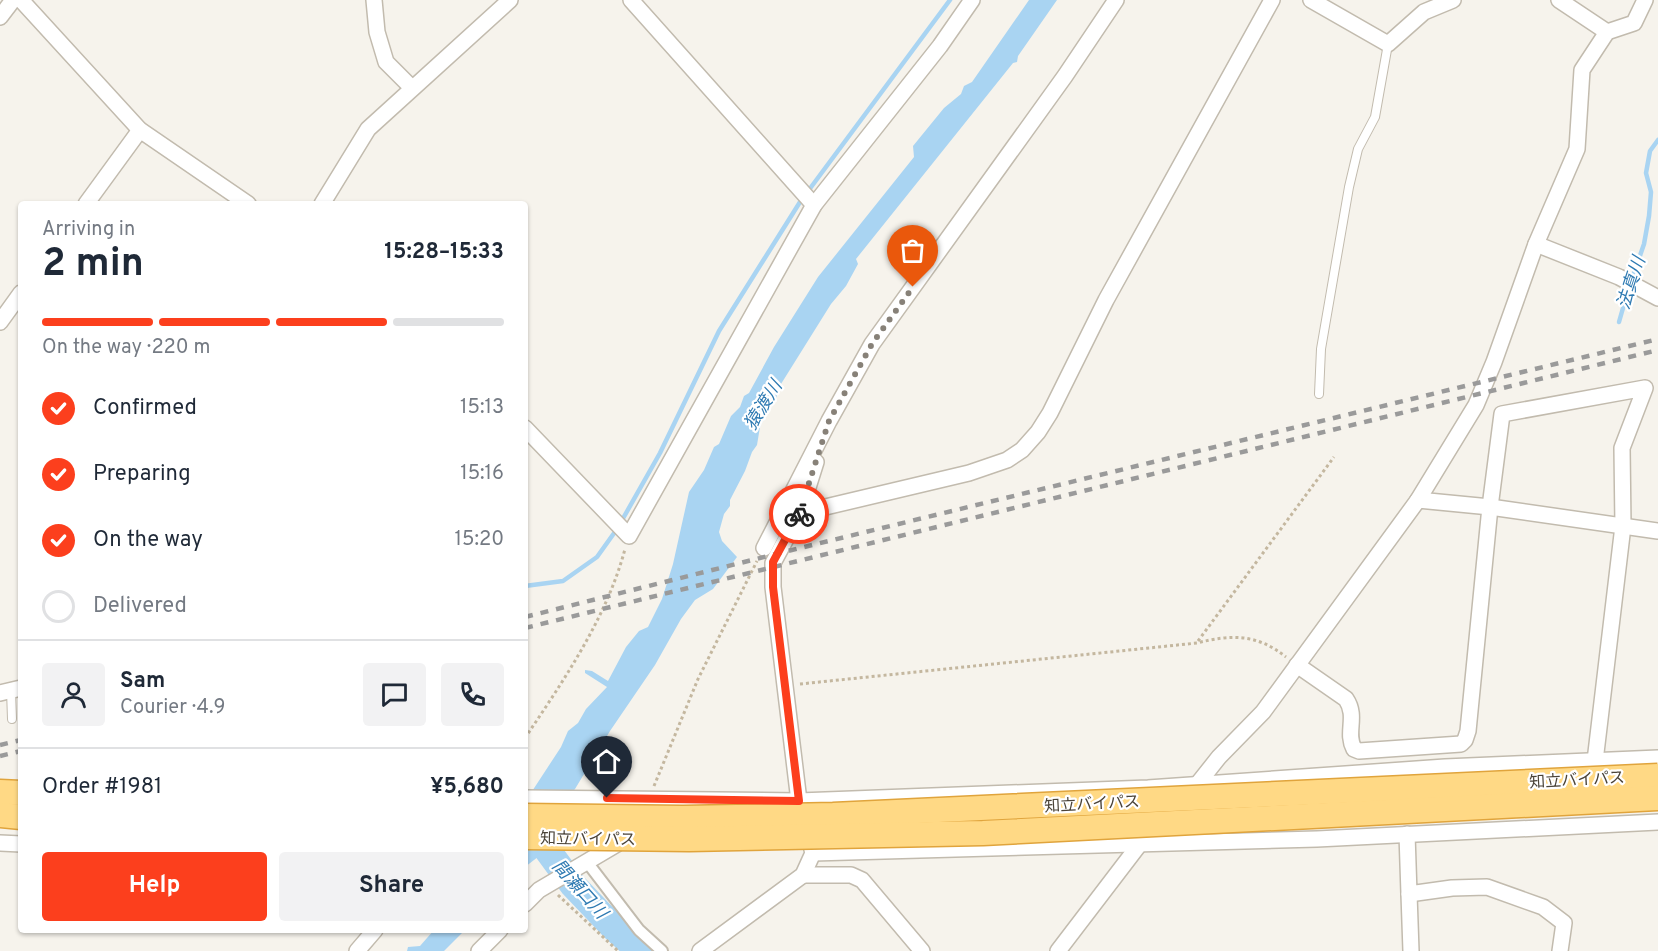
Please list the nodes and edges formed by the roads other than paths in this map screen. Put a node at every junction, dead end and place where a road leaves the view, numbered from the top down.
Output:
1 (13, 0) edge
2 (21, 0) edge
3 (374, 0) edge
4 (510, 0) edge
5 (631, 0) edge
6 (972, 0) edge
7 (1116, 0) edge
8 (1272, 0) edge
9 (1311, 0) edge
10 (1453, 0) edge
11 (1558, 0) edge
12 (1645, 0) edge
13 (0, 17) edge
14 (1607, 32) junction
15 (1388, 44) junction
16 (412, 88) junction
17 (140, 130) junction
18 (88, 201) edge
19 (244, 201) edge
20 (324, 201) edge
21 (814, 205) junction
22 (1536, 244) junction
23 (18, 297) edge
24 (1658, 298) edge
25 (0, 321) edge
26 (1318, 394) dead end
27 (829, 421) junction
28 (528, 431) edge
29 (1418, 500) junction
30 (1490, 507) junction
31 (800, 513) junction
32 (1623, 526) junction
33 (1658, 531) edge
34 (764, 548) road end
35 (1297, 665) junction
36 (11, 690) edge
37 (12, 719) dead end
38 (1658, 758) edge
39 (1595, 761) junction
40 (1658, 776) edge
41 (1196, 786) junction
42 (1148, 788) junction
43 (0, 792) edge
44 (18, 793) edge
45 (528, 798) edge
46 (1658, 798) edge
47 (648, 799) junction
48 (799, 801) junction
49 (0, 815) edge
50 (528, 816) edge
51 (18, 817) edge
52 (1658, 822) edge
53 (1407, 834) junction
54 (528, 837) edge
55 (1186, 842) junction
56 (0, 843) edge
57 (18, 844) edge
58 (1139, 845) junction
59 (813, 853) junction
60 (587, 862) junction
61 (803, 875) junction
62 (1409, 894) junction
63 (528, 901) edge
64 (372, 933) edge
65 (497, 933) edge
66 (357, 951) edge
67 (479, 951) edge
68 (662, 951) edge
69 (700, 951) edge
70 (922, 951) edge
71 (1058, 951) edge
72 (1412, 951) edge
73 (1560, 951) edge

1 - 13 street
2 - 17 street
3 - 16 street
4 - 16 street
5 - 21 street
6 - 21 street
7 - 27 street
8 - 31 street
9 - 15 street
10 - 15 street
11 - 14 street
12 - 14 street
14 - 22 street
15 - 26 lane
16 - 20 street
17 - 18 street
17 - 19 street
21 - 28 street
22 - 24 street
22 - 29 street
23 - 25 street
27 - 31 street
27 - 34 street
29 - 30 street
29 - 35 street
30 - 32 street
30 - 32 street
30 - 35 street
31 - 48 street
32 - 33 street
32 - 39 street
35 - 41 street
36 - 37 lane
38 - 39 street
39 - 41 street
40 - 50 highway, 知立バイパス, bridge
41 - 42 street
41 - 55 street
42 - 48 street
42 - 58 street
43 - 44 highway
45 - 47 street
46 - 54 highway, 知立バイパス, bridge
47 - 48 street
47 - 60 street
48 - 59 street
49 - 51 highway
52 - 53 street
53 - 55 street
53 - 62 street
55 - 58 street
56 - 57 street
58 - 59 street
58 - 71 street
59 - 61 street
60 - 63 street
60 - 68 street
61 - 69 street
61 - 70 street
62 - 72 street
62 - 73 street
64 - 66 street
65 - 67 street

